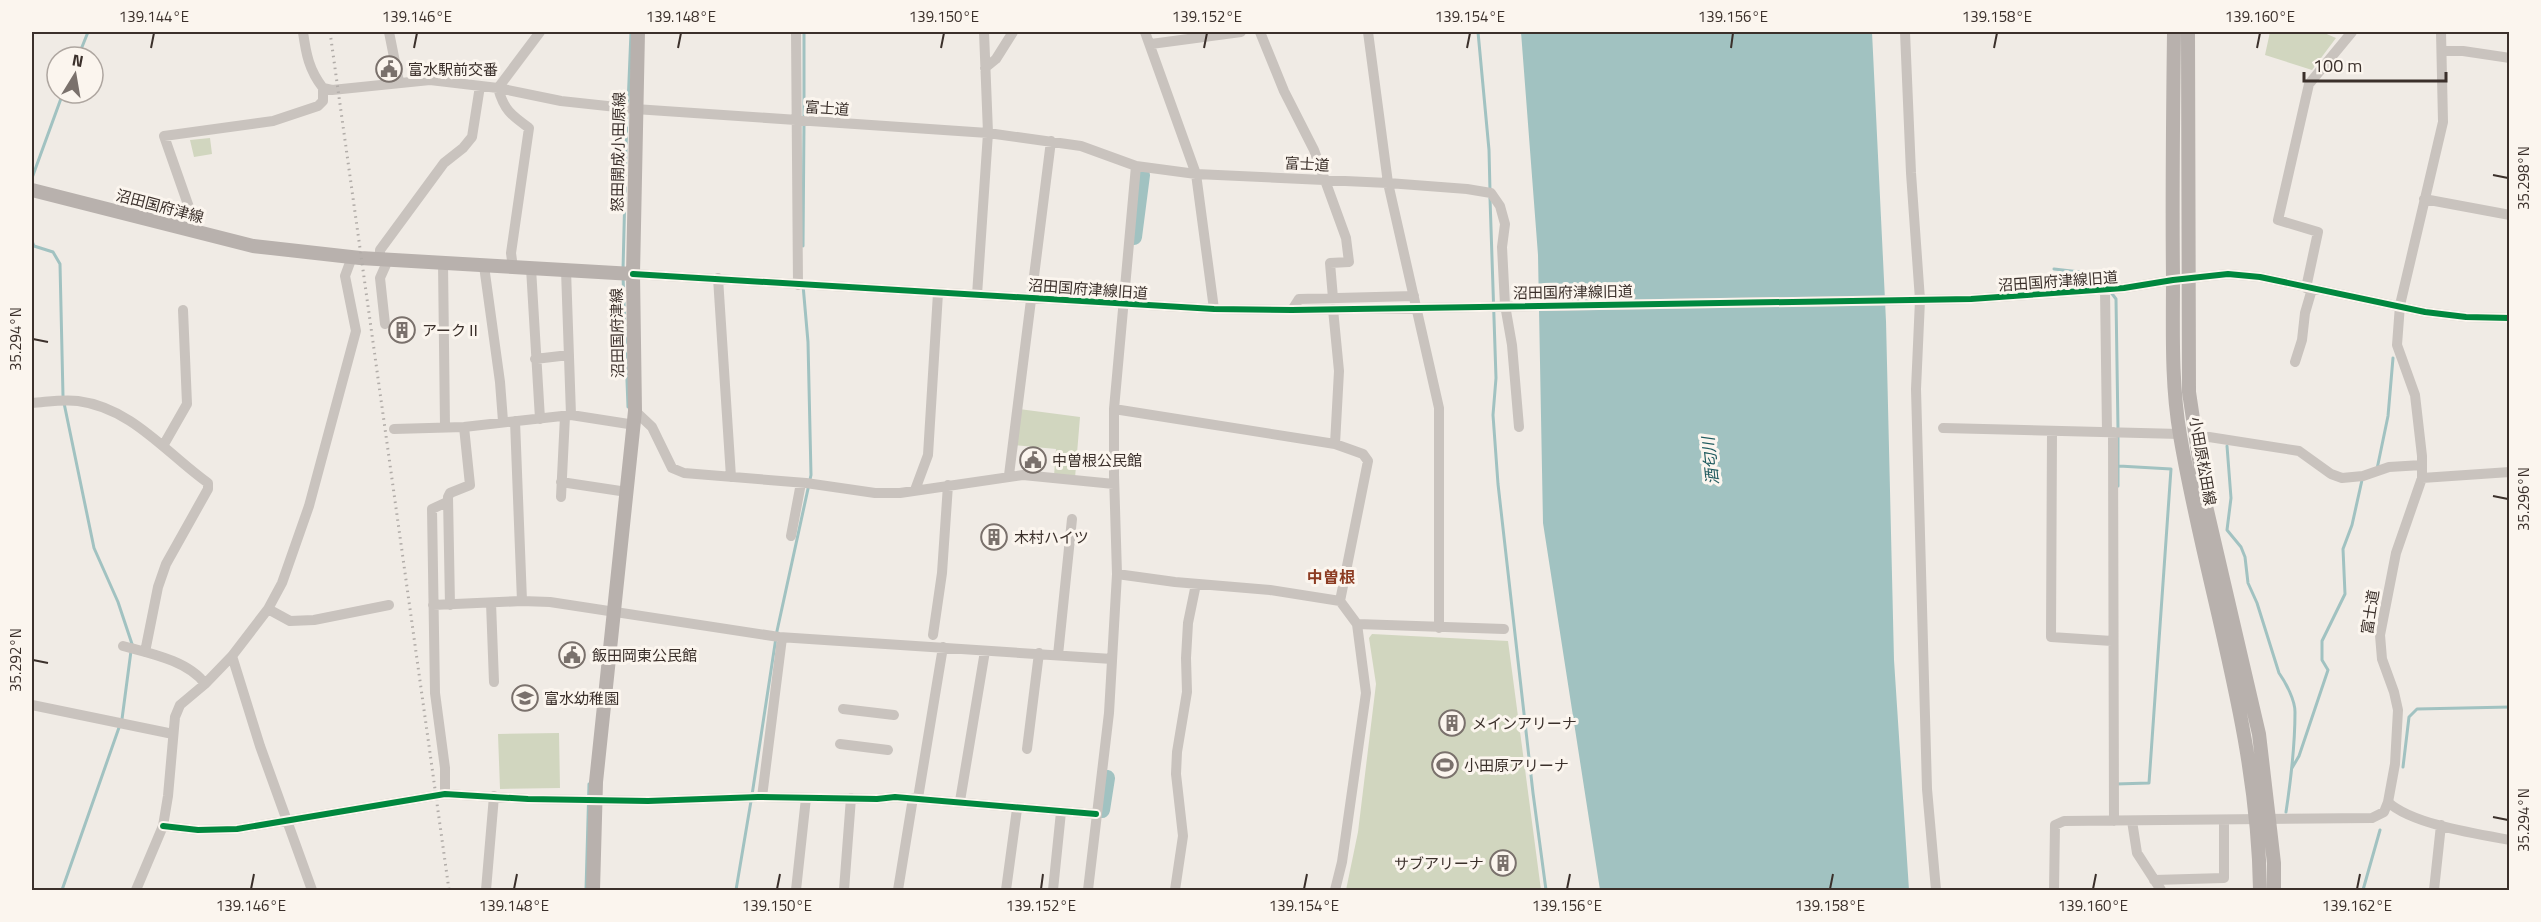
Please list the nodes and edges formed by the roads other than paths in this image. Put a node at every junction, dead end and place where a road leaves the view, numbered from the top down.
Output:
1 (303, 32) edge
2 (389, 32) edge
3 (540, 32) edge
4 (638, 32) edge
5 (796, 32) edge
6 (984, 32) edge
7 (1013, 32) edge
8 (1145, 32) edge
9 (1241, 32) edge
10 (1260, 32) edge
11 (1368, 32) edge
12 (1905, 32) edge
13 (2174, 32) edge
14 (2188, 32) edge
15 (2352, 32) edge
16 (2441, 32) edge
17 (1151, 44) junction
18 (2442, 51) junction
19 (2510, 58) edge
20 (985, 68) junction
21 (399, 82) junction
22 (480, 86) junction
23 (323, 88) junction
24 (498, 88) junction
25 (630, 108) junction
26 (801, 121) junction
27 (988, 133) junction
28 (1051, 141) junction
29 (1136, 166) junction
30 (1196, 174) junction
31 (1323, 180) junction
32 (1388, 183) junction
33 (32, 190) edge
34 (2424, 199) junction
35 (2510, 215) edge
36 (198, 233) junction
37 (352, 257) junction
38 (384, 259) junction
39 (443, 263) junction
40 (484, 267) junction
41 (513, 268) junction
42 (531, 268) junction
43 (566, 270) junction
44 (633, 274) junction
45 (718, 278) junction
46 (2180, 279) junction
47 (803, 285) junction
48 (2309, 289) junction
49 (2105, 290) junction
50 (938, 293) junction
51 (977, 295) junction
52 (1414, 296) junction
53 (1031, 297) junction
54 (1920, 300) junction
55 (1123, 303) junction
56 (1333, 304) junction
57 (2400, 304) junction
58 (1502, 305) junction
59 (1214, 309) junction
60 (183, 310) dead end
61 (2510, 318) edge
62 (385, 324) dead end
63 (569, 356) junction
64 (535, 359) junction
65 (2295, 362) dead end
66 (32, 403) edge
67 (1114, 410) junction
68 (568, 415) junction
69 (540, 418) junction
70 (635, 418) junction
71 (503, 421) junction
72 (515, 421) junction
73 (445, 427) junction
74 (464, 427) junction
75 (1519, 427) dead end
76 (1943, 428) dead end
77 (394, 429) dead end
78 (2052, 431) junction
79 (2110, 432) junction
80 (2180, 434) junction
81 (2194, 439) junction
82 (1335, 444) junction
83 (163, 446) junction
84 (2422, 465) junction
85 (2510, 472) edge
86 (1009, 476) junction
87 (731, 477) junction
88 (2422, 477) junction
89 (561, 482) junction
90 (807, 483) junction
91 (1114, 484) junction
92 (948, 485) junction
93 (915, 490) junction
94 (627, 492) junction
95 (561, 496) dead end
96 (447, 502) junction
97 (1072, 519) dead end
98 (791, 536) dead end
99 (1117, 574) junction
100 (1196, 584) junction
101 (522, 601) junction
102 (1340, 602) junction
103 (491, 603) junction
104 (389, 605) dead end
105 (433, 605) junction
106 (450, 605) junction
107 (268, 609) junction
108 (614, 612) junction
109 (1357, 624) junction
110 (1440, 628) junction
111 (1504, 629) dead end
112 (933, 634) dead end
113 (778, 637) junction
114 (2112, 641) junction
115 (942, 647) junction
116 (985, 651) junction
117 (1039, 654) junction
118 (1058, 655) junction
119 (232, 656) junction
120 (1112, 659) junction
121 (494, 682) dead end
122 (205, 684) junction
123 (32, 705) edge
124 (843, 709) dead end
125 (894, 714) dead end
126 (172, 734) junction
127 (840, 744) dead end
128 (1027, 749) dead end
129 (888, 750) dead end
130 (445, 794) junction
131 (494, 796) junction
132 (756, 797) junction
133 (806, 798) junction
134 (851, 798) junction
135 (915, 798) junction
136 (594, 800) junction
137 (960, 801) junction
138 (2388, 802) junction
139 (1017, 808) junction
140 (1061, 812) junction
141 (1096, 814) junction
142 (2263, 820) junction
143 (288, 821) junction
144 (2114, 821) junction
145 (2132, 821) junction
146 (2224, 821) junction
147 (2441, 825) junction
148 (163, 826) junction
149 (2510, 840) edge
150 (2154, 880) junction
151 (136, 891) edge
152 (312, 891) edge
153 (486, 891) edge
154 (593, 891) edge
155 (796, 891) edge
156 (844, 891) edge
157 (898, 891) edge
158 (1006, 891) edge
159 (1053, 891) edge
160 (1088, 891) edge
161 (1175, 891) edge
162 (1335, 891) edge
163 (1936, 891) edge
164 (2054, 891) edge
165 (2161, 891) edge
166 (2260, 891) edge
167 (2274, 891) edge
168 (2434, 891) edge

1 - 23 street
2 - 21 street
3 - 24 street
4 - 25 main road, 怒田開成小田原線
5 - 26 street
6 - 20 street
7 - 20 street
8 - 17 street
9 - 17 street
10 - 31 street
11 - 32 street
12 - 54 street
13 - 46 main road, 小田原松田線
14 - 46 main road, 小田原松田線
15 - 48 street
16 - 18 street, 富士道
17 - 30 street
18 - 19 street
18 - 34 street, 富士道
20 - 27 street
21 - 22 street, 富士道
21 - 23 street, 富士道
22 - 24 street, 富士道
22 - 38 street
23 - 36 street
24 - 25 street, 富士道
24 - 41 street
25 - 26 street, 富士道
25 - 44 main road, 怒田開成小田原線
26 - 27 street, 富士道
26 - 47 street
27 - 28 street, 富士道
27 - 51 street
28 - 29 street, 富士道
28 - 53 street
29 - 30 street, 富士道
29 - 55 street
30 - 31 street, 富士道
30 - 59 street
31 - 32 street, 富士道
31 - 56 street
32 - 52 street
32 - 58 street, 富士道
33 - 36 main road, 沼田国府津線
34 - 35 street
34 - 57 street, 富士道
36 - 37 main road, 沼田国府津線
37 - 38 main road, 沼田国府津線
37 - 107 street
38 - 39 main road, 沼田国府津線
38 - 62 street
39 - 40 main road, 沼田国府津線
39 - 73 street
40 - 41 main road, 沼田国府津線
40 - 71 street
41 - 42 main road, 沼田国府津線
42 - 43 main road, 沼田国府津線
42 - 64 street
43 - 44 main road, 沼田国府津線
43 - 63 street
44 - 45 street, 沼田国府津線旧道
44 - 70 main road, 沼田国府津線
45 - 47 street, 沼田国府津線旧道
45 - 87 street
46 - 48 street, 沼田国府津線旧道
46 - 49 street, 沼田国府津線旧道
46 - 80 main road, 小田原松田線
46 - 81 main road, 小田原松田線
47 - 50 street, 沼田国府津線旧道
48 - 57 street, 沼田国府津線旧道
48 - 65 street
49 - 54 street, 沼田国府津線旧道
49 - 79 street
50 - 51 street, 沼田国府津線旧道
50 - 93 street
51 - 53 street, 沼田国府津線旧道
52 - 56 street
52 - 110 street
53 - 55 street, 沼田国府津線旧道
53 - 86 street
54 - 58 street, 沼田国府津線旧道
54 - 163 street
55 - 59 street, 沼田国府津線旧道
55 - 67 street
56 - 58 street, 沼田国府津線旧道
56 - 59 street, 沼田国府津線旧道
56 - 82 street
57 - 61 street, 沼田国府津線旧道
57 - 84 street, 富士道
58 - 75 street
60 - 83 street
63 - 64 street
63 - 68 street
64 - 69 street
66 - 83 street
67 - 82 street
67 - 91 street
68 - 69 street
68 - 70 street
68 - 89 street
69 - 72 street
70 - 87 street
70 - 94 main road, 沼田国府津線
71 - 72 street
71 - 74 street
72 - 101 street
73 - 74 street
73 - 77 street
74 - 96 street
76 - 78 street
78 - 79 street
78 - 114 street
79 - 80 street
79 - 114 street
80 - 142 main road, 小田原松田線
81 - 84 street
81 - 142 main road, 小田原松田線
82 - 102 street
83 - 122 street
84 - 88 street, 富士道
85 - 88 street
86 - 91 street
86 - 92 street
87 - 90 street
88 - 138 street, 富士道
89 - 94 street
89 - 95 street
90 - 93 street
90 - 98 street
91 - 99 street
92 - 93 street
92 - 112 street
94 - 108 main road, 沼田国府津線
96 - 105 street
96 - 106 street
97 - 118 street
99 - 100 street
99 - 120 street
100 - 102 street
100 - 161 street
101 - 103 street
101 - 108 street
102 - 109 street
103 - 106 street
103 - 121 street
104 - 107 street
105 - 106 street
105 - 130 street
107 - 119 street
108 - 113 street
108 - 136 main road, 沼田国府津線
109 - 110 street
109 - 162 street
110 - 111 street
113 - 115 street
113 - 132 street
114 - 144 street
115 - 116 street
115 - 135 street
116 - 117 street
116 - 137 street
117 - 118 street
117 - 128 street
118 - 120 street
119 - 122 street
119 - 143 street
120 - 141 street
122 - 126 street
123 - 126 street
124 - 125 street
126 - 148 street
127 - 129 street
130 - 131 street
130 - 143 street
131 - 136 street
131 - 153 street
132 - 133 street
132 - 136 street
133 - 134 street
133 - 155 street
134 - 135 street
134 - 156 street
135 - 137 street
135 - 157 street
136 - 154 main road, 沼田国府津線
137 - 139 street
138 - 142 street
138 - 147 street
139 - 140 street
139 - 158 street
140 - 141 street
140 - 159 street
141 - 160 street
142 - 146 street
142 - 166 main road, 小田原松田線
142 - 167 main road, 小田原松田線
143 - 148 street
143 - 152 street
144 - 145 street
144 - 164 street
145 - 146 street
145 - 150 street
146 - 150 street
147 - 149 street
147 - 168 street
148 - 151 street
150 - 165 street

